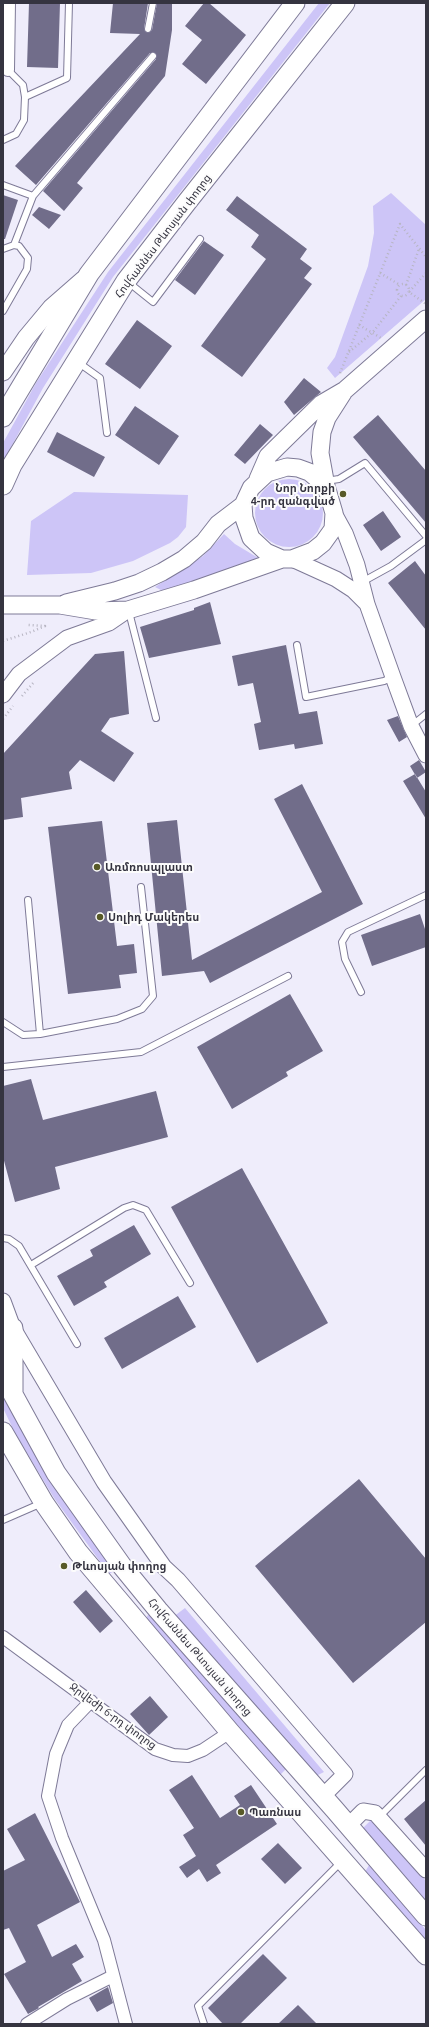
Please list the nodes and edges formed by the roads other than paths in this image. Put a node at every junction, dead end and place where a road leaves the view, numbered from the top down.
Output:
1 (9, 3) edge
2 (69, 3) edge
3 (153, 3) edge
4 (295, 3) edge
5 (345, 3) edge
6 (148, 29) dead end
7 (5, 51) edge
8 (153, 56) dead end
9 (8, 70) joint
10 (25, 97) junction
11 (3, 140) edge
12 (3, 185) edge
13 (33, 196) junction
14 (200, 239) dead end
15 (14, 245) junction
16 (3, 249) edge
17 (89, 274) junction
18 (126, 281) junction
19 (3, 311) edge
20 (426, 319) edge
21 (76, 361) junction
22 (3, 372) edge
23 (342, 382) junction
24 (3, 417) edge
25 (107, 433) dead end
26 (258, 479) junction
27 (3, 484) edge
28 (326, 484) junction
29 (244, 505) junction
30 (334, 513) junction
31 (426, 536) edge
32 (426, 540) edge
33 (287, 559) junction
34 (362, 582) junction
35 (366, 604) junction
36 (3, 605) edge
37 (60, 605) junction
38 (128, 610) junction
39 (297, 646) dead end
40 (393, 677) junction
41 (3, 695) edge
42 (426, 714) edge
43 (156, 718) dead end
44 (411, 726) junction
45 (426, 755) edge
46 (141, 887) dead end
47 (426, 895) edge
48 (28, 900) dead end
49 (288, 976) dead end
50 (361, 992) dead end
51 (3, 1022) edge
52 (40, 1034) junction
53 (3, 1067) edge
54 (3, 1238) edge
55 (31, 1265) junction
56 (190, 1283) dead end
57 (3, 1301) edge
58 (13, 1328) junction
59 (77, 1344) dead end
60 (3, 1376) edge
61 (13, 1395) junction
62 (3, 1432) edge
63 (44, 1503) junction
64 (3, 1520) edge
65 (122, 1566) junction
66 (104, 1582) junction
67 (158, 1610) junction
68 (140, 1625) junction
69 (3, 1637) edge
70 (91, 1701) junction
71 (230, 1732) junction
72 (426, 1770) edge
73 (323, 1796) junction
74 (379, 1817) junction
75 (344, 1820) junction
76 (320, 1834) junction
77 (343, 1860) junction
78 (426, 1870) edge
79 (426, 1916) edge
80 (426, 1955) edge
81 (113, 1976) junction
82 (27, 2024) edge
83 (126, 2024) edge
84 (204, 2024) edge

1 - 7 street
2 - 10 lane
3 - 6 lane
4 - 17 main road
5 - 18 main road, Հովհաննես Թևոսյան փողոց
7 - 9 street
8 - 13 lane
9 - 10 lane
10 - 11 lane
12 - 13 lane
13 - 15 lane
14 - 18 lane
15 - 16 lane
15 - 19 lane
17 - 22 main road
17 - 24 main road
18 - 21 main road, Հովհաննես Թևոսյան փողոց
20 - 23 main road
21 - 25 lane
21 - 27 main road, Հովհաննես Թևոսյան փողոց
23 - 26 main road
23 - 28 main road
26 - 28 main road
26 - 29 main road
28 - 30 main road
28 - 31 lane
29 - 33 main road
29 - 37 main road
30 - 33 main road
30 - 34 street
32 - 34 lane
33 - 35 street
33 - 38 main road
34 - 35 street
35 - 40 street
36 - 37 main road
37 - 38 main road
38 - 41 street
38 - 43 lane
39 - 40 lane
40 - 44 street
42 - 44 lane
44 - 45 street
46 - 52 lane
47 - 50 lane
48 - 52 lane
49 - 53 lane
51 - 52 lane
54 - 55 lane
55 - 56 lane
55 - 59 lane
57 - 58 street
58 - 61 main road
58 - 73 street
60 - 61 main road, Հովհաննես Թևոսյան փողոց
61 - 65 main road, Հովհաննես Թևոսյան փողոց
62 - 63 main road
63 - 64 lane
63 - 66 main road
65 - 66 main road
65 - 67 main road, Հովհաննես Թևոսյան փողոց
66 - 68 main road
67 - 68 main road
67 - 73 main road, Հովհաննես Թևոսյան փողոց
68 - 71 main road
69 - 70 street, Ջրվեժի 6-րդ փողոց
70 - 71 street, Ջրվեժի 6-րդ փողոց
70 - 81 street
71 - 76 main road
72 - 74 lane
73 - 75 main road, Հովհաննես Թևոսյան փողոց
74 - 75 street
74 - 78 street
75 - 76 main road
75 - 79 main road, Հովհաննես Թևոսյան փողոց
76 - 77 main road
77 - 80 main road
77 - 84 lane
81 - 82 street
81 - 83 street

